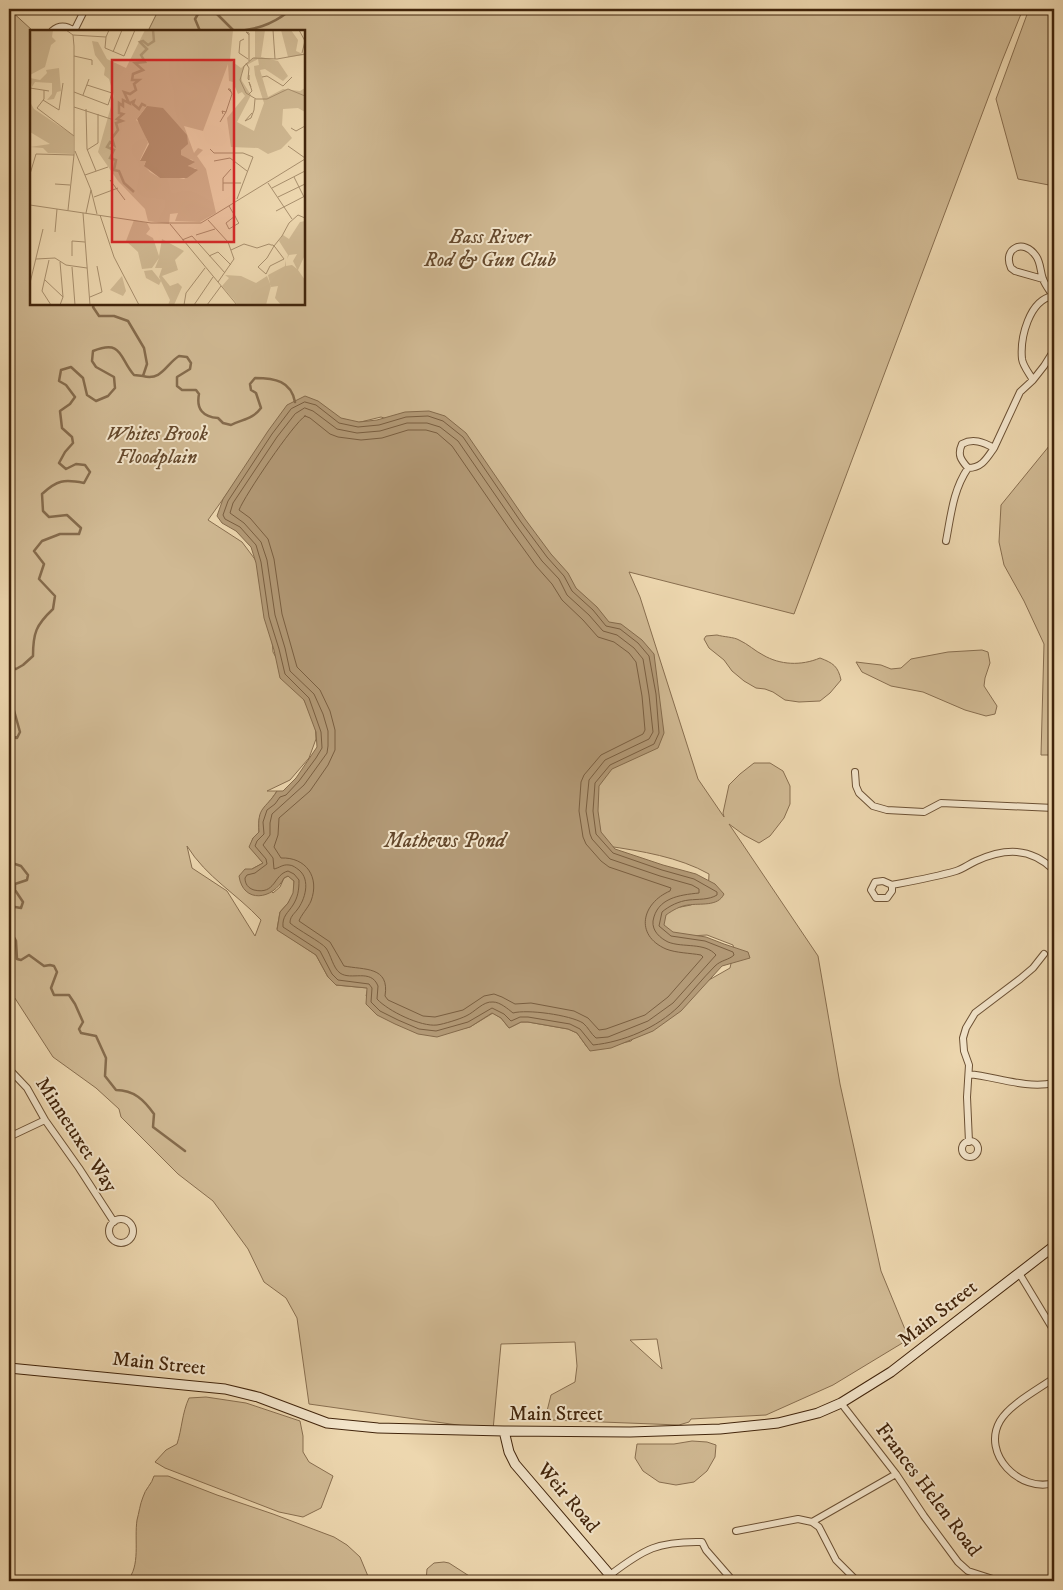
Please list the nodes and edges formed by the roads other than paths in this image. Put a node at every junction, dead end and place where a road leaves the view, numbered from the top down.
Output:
1 (85, 9) edge
2 (54, 30) edge
3 (72, 30) edge
4 (74, 30) edge
5 (1043, 279) junction
6 (1053, 298) edge
7 (1054, 350) edge
8 (1033, 380) junction
9 (994, 448) junction
10 (968, 468) junction
11 (946, 540) dead end
12 (855, 772) dead end
13 (1054, 808) edge
14 (1054, 870) edge
15 (892, 885) dead end
16 (1044, 954) dead end
17 (9, 1069) edge
18 (969, 1074) junction
19 (1054, 1083) edge
20 (44, 1120) junction
21 (9, 1137) edge
22 (969, 1142) dead end
23 (114, 1222) dead end
24 (1054, 1246) edge
25 (1019, 1273) junction
26 (1054, 1331) edge
27 (9, 1368) edge
28 (1054, 1378) edge
29 (841, 1403) junction
30 (504, 1432) junction
31 (896, 1474) junction
32 (1054, 1483) edge
33 (812, 1522) junction
34 (736, 1531) dead end
35 (613, 1578) edge
36 (733, 1581) edge
37 (857, 1581) edge
38 (999, 1581) edge

1 - 4 street
2 - 3 street
5 - 5 street
5 - 6 street
6 - 8 street
7 - 8 street
8 - 9 street
9 - 10 street
9 - 10 street
10 - 11 street
12 - 13 street
14 - 15 street
16 - 18 street
17 - 20 street, Minnetuxet Way
18 - 19 street
18 - 22 street
20 - 21 street
20 - 23 street, Minnetuxet Way
24 - 25 main road, Main Street
25 - 26 street
25 - 29 main road, Main Street
27 - 30 main road, Main Street
28 - 32 street
29 - 30 main road, Main Street
29 - 31 street, Frances Helen Road
30 - 35 main road, Weir Road
31 - 33 street
31 - 38 street, Frances Helen Road
33 - 34 street
33 - 37 street
35 - 36 street

